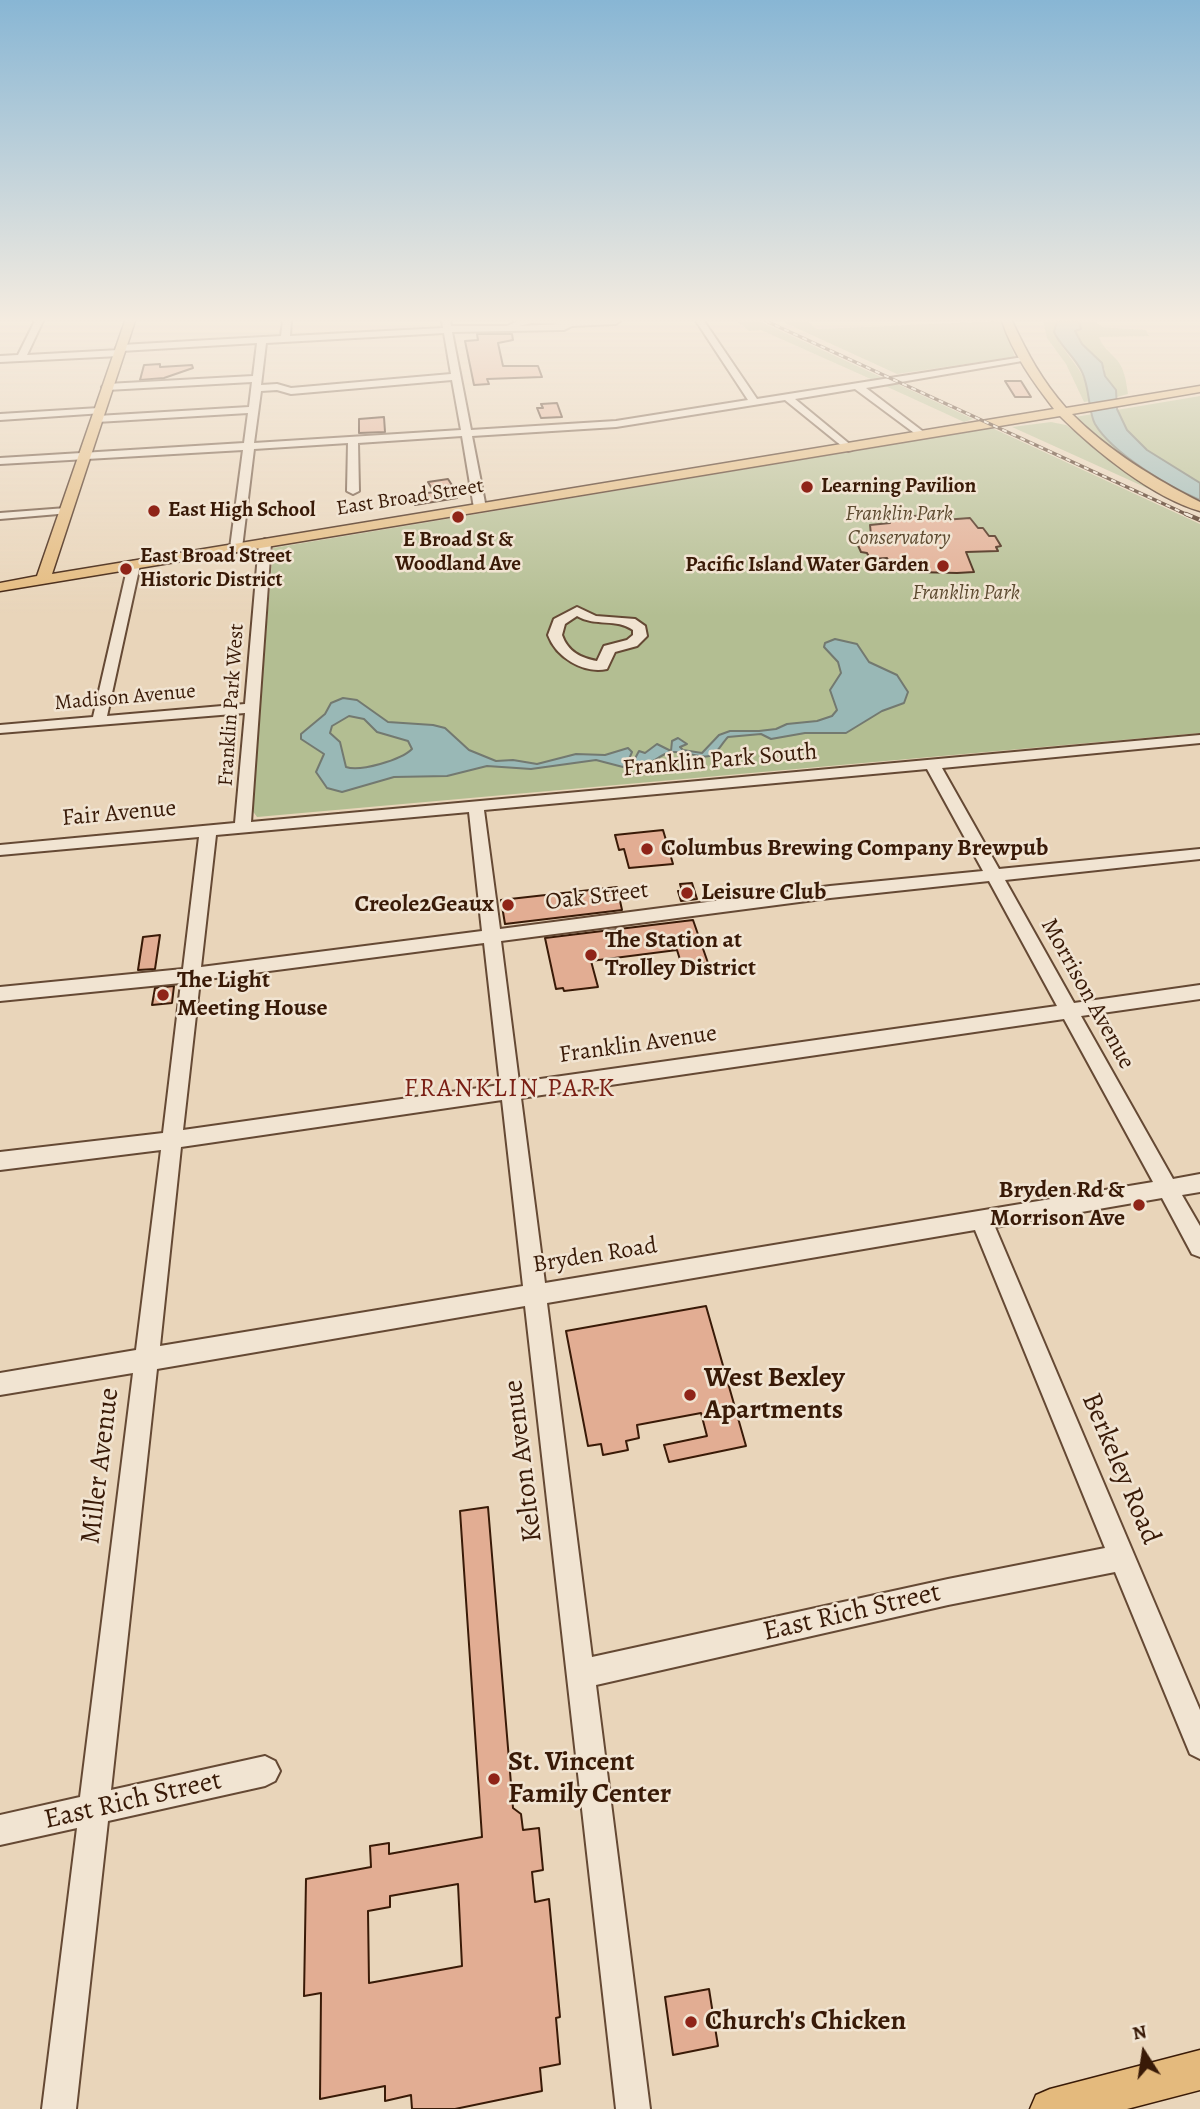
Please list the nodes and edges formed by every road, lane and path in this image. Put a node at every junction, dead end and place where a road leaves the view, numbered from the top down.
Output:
1 (96, 419) edge
2 (252, 419) edge
3 (464, 419) edge
4 (648, 419) edge
5 (814, 419) edge
6 (901, 419) edge
7 (1016, 419) edge
8 (1070, 419) edge
9 (466, 433) junction
10 (921, 435) junction
11 (353, 440) junction
12 (249, 446) junction
13 (848, 447) junction
14 (84, 456) junction
15 (0, 461) edge
16 (354, 491) dead end
17 (1200, 507) edge
18 (480, 508) junction
19 (66, 511) junction
20 (0, 516) edge
21 (265, 543) junction
22 (236, 548) junction
23 (134, 565) junction
24 (43, 580) junction
25 (0, 587) edge
26 (602, 666) joint
27 (253, 708) junction
28 (99, 721) junction
29 (0, 729) edge
30 (1200, 739) edge
31 (932, 764) junction
32 (475, 806) junction
33 (243, 827) junction
34 (208, 831) junction
35 (0, 850) edge
36 (1200, 853) edge
37 (993, 875) junction
38 (492, 935) junction
39 (191, 975) junction
40 (1200, 992) edge
41 (0, 995) edge
42 (1069, 1011) junction
43 (510, 1090) junction
44 (172, 1140) junction
45 (0, 1161) edge
46 (1200, 1183) edge
47 (1167, 1188) junction
48 (981, 1219) junction
49 (1200, 1247) edge
50 (536, 1293) junction
51 (145, 1360) junction
52 (0, 1384) edge
53 (1124, 1557) junction
54 (582, 1674) junction
55 (1200, 1744) edge
56 (265, 1771) dead end
57 (94, 1810) junction
58 (0, 1830) edge
59 (1200, 2070) edge
60 (59, 2109) edge
61 (633, 2109) edge
62 (1050, 2109) edge

1 - 14 main road
2 - 12 street
3 - 9 street
4 - 9 street
5 - 13 street
6 - 10 street
7 - 10 main road, East Broad Street
8 - 17 main road
9 - 11 street
9 - 18 street
10 - 13 main road, East Broad Street
11 - 12 street
11 - 16 street
12 - 14 street
12 - 22 street
13 - 18 main road, East Broad Street
14 - 15 street
14 - 19 main road
18 - 21 main road, East Broad Street
19 - 20 street
19 - 24 main road
21 - 22 main road, East Broad Street
21 - 27 street, Franklin Park West
22 - 23 main road, East Broad Street
23 - 24 main road, East Broad Street
23 - 28 street
24 - 25 main road, East Broad Street
26 - 26 street
27 - 28 street, Madison Avenue
27 - 33 street, Franklin Park West
28 - 29 street, Madison Avenue
30 - 31 street, Franklin Park South
31 - 32 street, Franklin Park South
31 - 37 street, Morrison Avenue
32 - 33 street, Franklin Park South
32 - 38 street, Kelton Avenue
33 - 34 street, Fair Avenue
34 - 35 street, Fair Avenue
34 - 39 street, Miller Avenue
36 - 37 street, Oak Street
37 - 38 street, Oak Street
37 - 42 street, Morrison Avenue
38 - 39 street, Oak Street
38 - 43 street, Kelton Avenue
39 - 41 street, Oak Street
39 - 44 street, Miller Avenue
40 - 42 street, Franklin Avenue
42 - 43 street, Franklin Avenue
42 - 47 street, Morrison Avenue
43 - 44 street, Franklin Avenue
43 - 50 street, Kelton Avenue
44 - 45 street, Franklin Avenue
44 - 51 street, Miller Avenue
46 - 47 street, Bryden Road
47 - 48 street, Bryden Road
47 - 49 street, Morrison Avenue
48 - 50 street, Bryden Road
48 - 53 street, Berkeley Road
50 - 51 street, Bryden Road
50 - 54 street, Kelton Avenue
51 - 52 street, Bryden Road
51 - 57 street, Miller Avenue
53 - 54 street, East Rich Street
53 - 55 street, Berkeley Road
54 - 61 street, Kelton Avenue
56 - 57 street, East Rich Street
57 - 58 street, East Rich Street
57 - 60 street, Miller Avenue
59 - 62 main road

